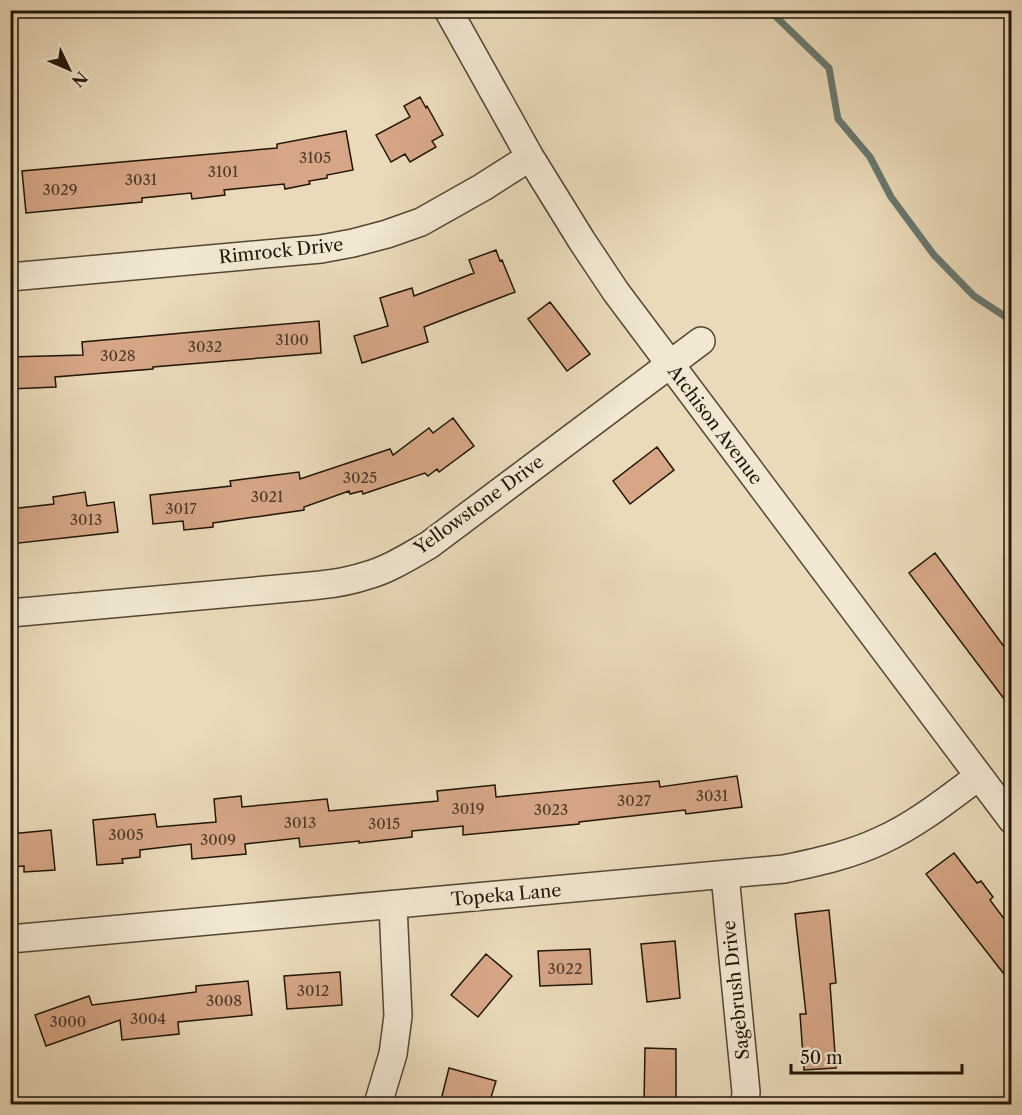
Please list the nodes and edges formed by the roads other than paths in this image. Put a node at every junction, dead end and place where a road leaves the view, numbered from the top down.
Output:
1 (447, 10) edge
2 (530, 157) junction
3 (10, 277) edge
4 (701, 341) dead end
5 (670, 365) junction
6 (10, 613) edge
7 (979, 776) junction
8 (1011, 820) edge
9 (725, 875) junction
10 (393, 905) junction
11 (10, 939) edge
12 (378, 1104) edge
13 (746, 1104) edge

1 - 2 street, Atchison Avenue
2 - 3 street, Rimrock Drive
2 - 5 street, Atchison Avenue
4 - 5 street, Yellowstone Drive
5 - 6 street, Yellowstone Drive
5 - 7 street, Atchison Avenue
7 - 8 street, Atchison Avenue
7 - 9 street, Topeka Lane
9 - 10 street, Topeka Lane
9 - 13 street, Sagebrush Drive
10 - 11 street, Topeka Lane
10 - 12 street

